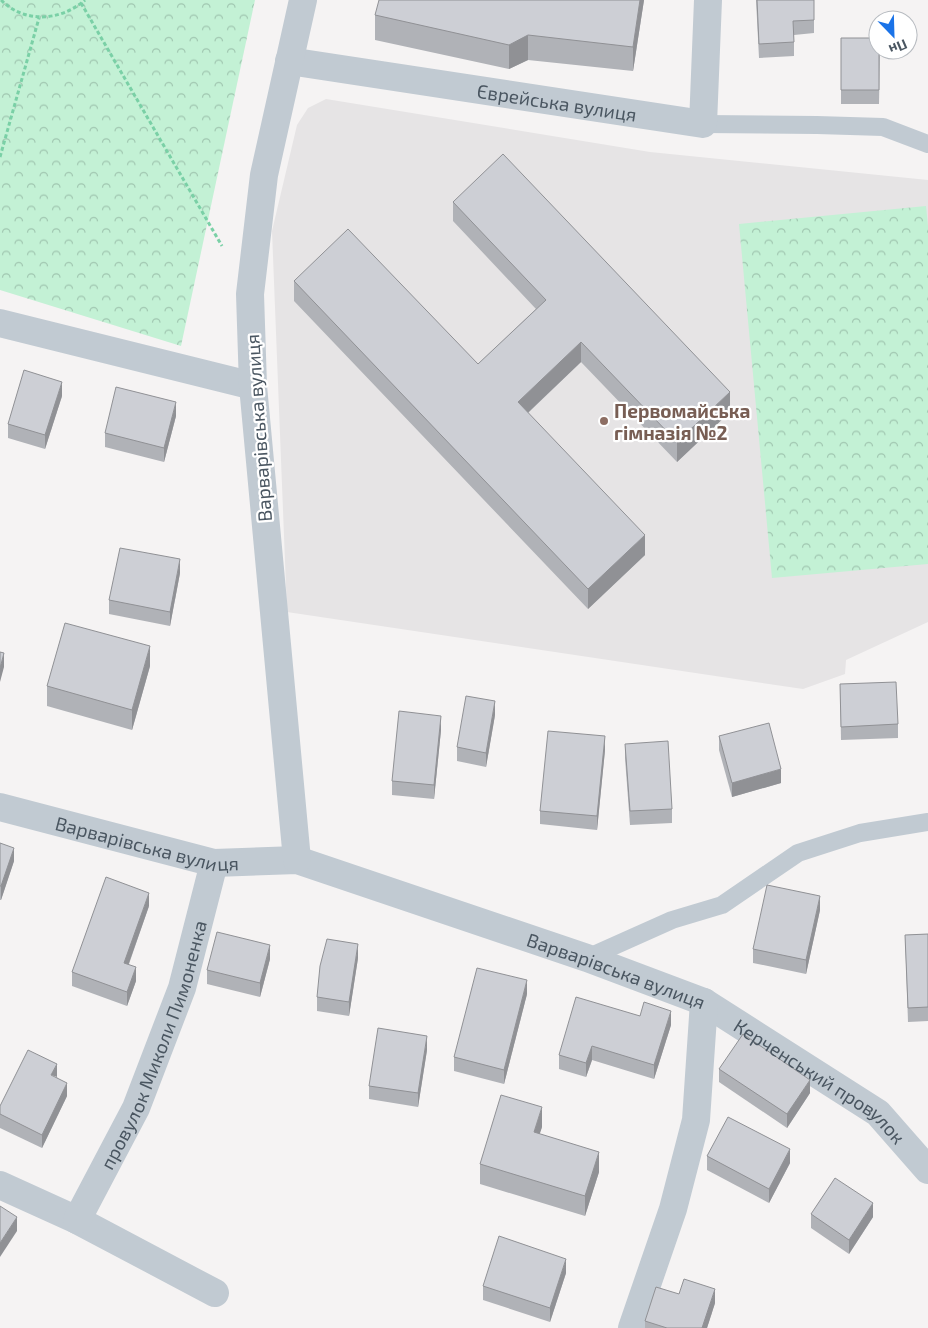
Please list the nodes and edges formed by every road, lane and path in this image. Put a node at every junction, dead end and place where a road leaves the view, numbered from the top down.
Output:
1 (1, 0) edge
2 (303, 0) edge
3 (708, 0) edge
4 (83, 2) edge
5 (39, 18) junction
6 (289, 61) junction
7 (704, 124) junction
8 (928, 144) edge
9 (0, 156) edge
10 (225, 251) dead end
11 (0, 323) edge
12 (253, 386) junction
13 (0, 807) edge
14 (928, 822) edge
15 (297, 860) junction
16 (214, 863) junction
17 (587, 958) junction
18 (704, 1002) junction
19 (928, 1170) edge
20 (0, 1185) edge
21 (77, 1220) junction
22 (215, 1293) dead end
23 (632, 1328) edge

1 - 5 path
2 - 6 street, Варварівська вулиця
3 - 7 street
4 - 5 path
4 - 10 path
5 - 9 path
6 - 7 street, Єврейська вулиця
6 - 12 street, Варварівська вулиця
7 - 8 lane
11 - 12 street
12 - 15 street, Варварівська вулиця
13 - 16 street, Варварівська вулиця
14 - 17 lane
15 - 16 street, Варварівська вулиця
15 - 17 street, Варварівська вулиця
16 - 21 street, провулок Миколи Пимоненка
17 - 18 street, Варварівська вулиця
18 - 19 street, Керченський провулок
18 - 23 street, Варварівська вулиця
20 - 21 street
21 - 22 street

